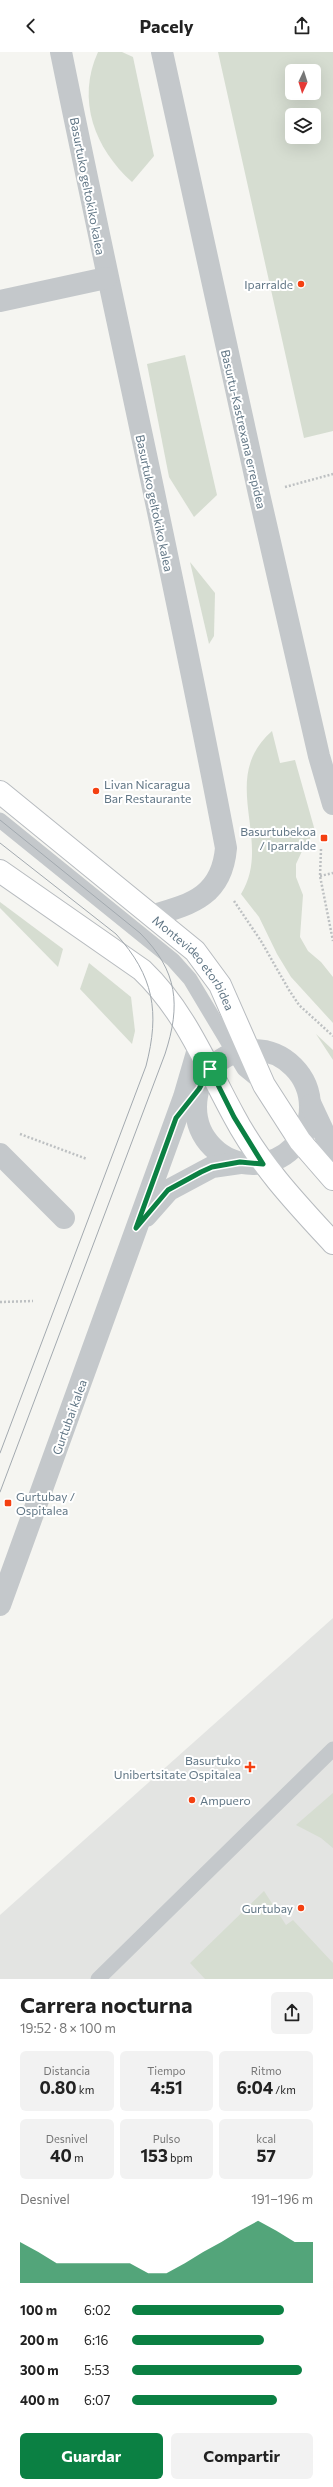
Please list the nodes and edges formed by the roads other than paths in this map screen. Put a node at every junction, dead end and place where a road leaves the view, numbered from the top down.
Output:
1 (61, 52) edge
2 (162, 52) edge
3 (106, 278) junction
4 (0, 301) edge
5 (0, 792) edge
6 (333, 804) edge
7 (0, 820) edge
8 (0, 871) edge
9 (154, 915) junction
10 (198, 1049) junction
11 (243, 1051) junction
12 (210, 1069) junction
13 (199, 1089) junction
14 (311, 1105) junction
15 (176, 1118) junction
16 (300, 1141) junction
17 (333, 1152) edge
18 (0, 1154) edge
19 (240, 1162) junction
20 (263, 1164) junction
21 (333, 1179) edge
22 (64, 1218) dead end
23 (136, 1228) junction
24 (333, 1243) edge
25 (0, 1605) edge
26 (333, 1749) edge
27 (98, 1979) edge

1 - 3 street, Basurtuko geltokiko kalea
2 - 6 street, Basurtu-Kastrexana errepidea
3 - 4 street
3 - 9 street, Basurtuko geltokiko kalea
5 - 9 main road, Montevideo etorbidea
7 - 11 lane
8 - 10 main road
9 - 11 main road, Montevideo etorbidea
10 - 12 main road
10 - 15 street, Gurtubai kalea
11 - 12 street
11 - 14 street
11 - 16 main road, Montevideo etorbidea
12 - 13 street
12 - 20 main road
13 - 15 street, Gurtubai kalea
13 - 19 street
14 - 16 street
14 - 17 street
15 - 23 street, Gurtubai kalea
16 - 20 street
16 - 21 main road, Montevideo etorbidea
18 - 22 street
19 - 20 street
19 - 23 street, Gurtubai kalea
20 - 24 main road
23 - 25 street, Gurtubai kalea
26 - 27 lane

